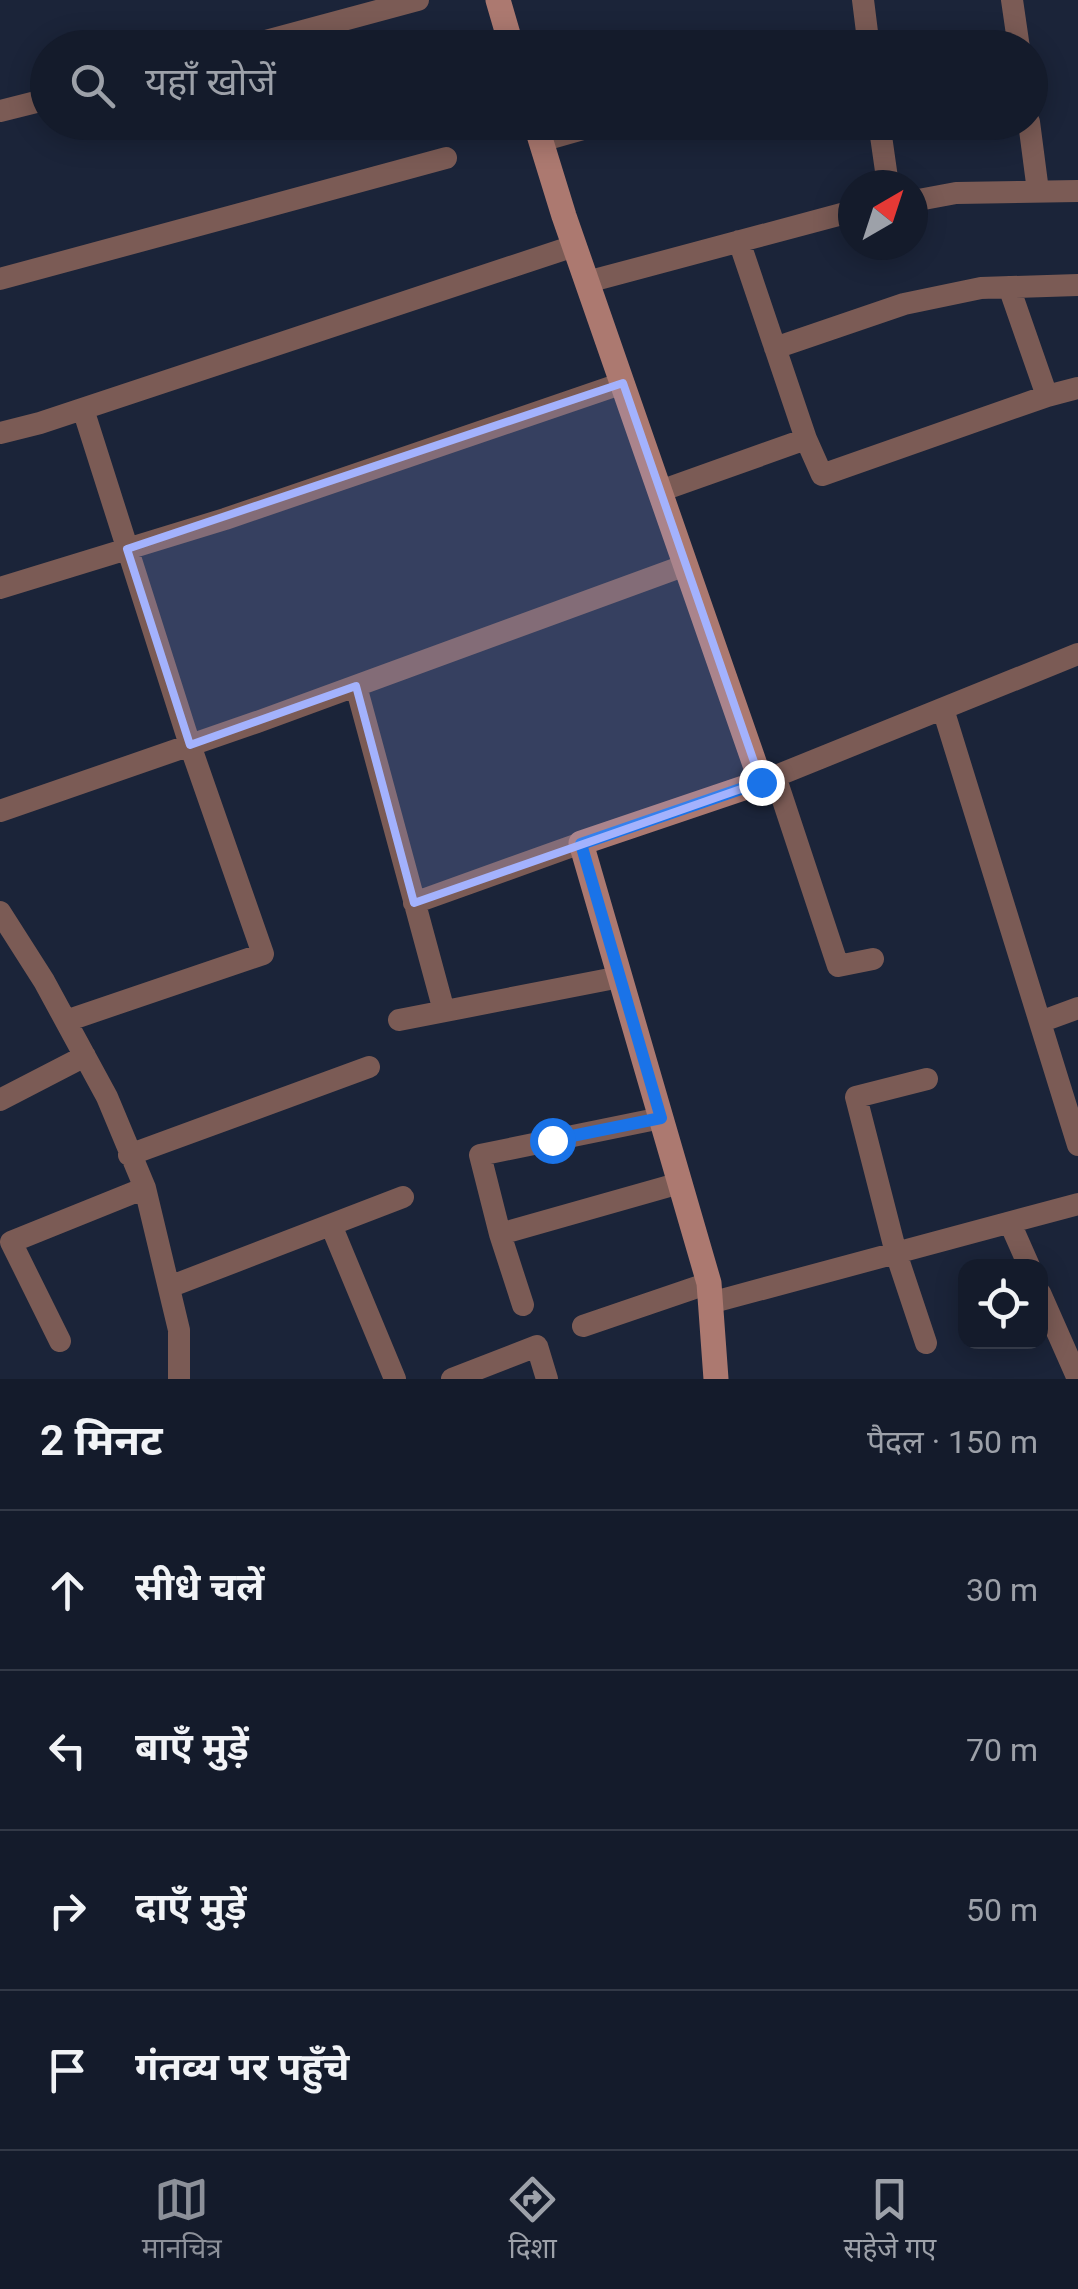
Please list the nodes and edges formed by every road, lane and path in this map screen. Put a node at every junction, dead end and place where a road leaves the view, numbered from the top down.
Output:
1 (418, 0) edge
2 (498, 0) edge
3 (863, 0) edge
4 (1012, 0) edge
5 (307, 30) edge
6 (507, 30) edge
7 (867, 30) edge
8 (1016, 30) edge
9 (30, 104) edge
10 (0, 112) edge
11 (541, 140) edge
12 (882, 140) edge
13 (1031, 140) edge
14 (446, 158) dead end
15 (886, 170) edge
16 (1078, 190) edge
17 (1038, 191) junction
18 (928, 198) edge
19 (838, 216) edge
20 (739, 241) junction
21 (574, 246) junction
22 (0, 280) edge
23 (587, 282) junction
24 (1078, 285) edge
25 (1009, 287) junction
26 (775, 348) junction
27 (622, 383) junction
28 (1078, 388) edge
29 (1047, 396) junction
30 (83, 408) junction
31 (0, 434) edge
32 (806, 439) junction
33 (660, 491) junction
34 (127, 549) junction
35 (686, 565) junction
36 (0, 588) edge
37 (1078, 654) edge
38 (356, 686) junction
39 (943, 709) junction
40 (190, 746) junction
41 (768, 779) junction
42 (0, 811) edge
43 (581, 844) junction
44 (414, 903) junction
45 (0, 912) edge
46 (7, 938) edge
47 (873, 959) dead end
48 (620, 977) junction
49 (1078, 1008) edge
50 (444, 1011) junction
51 (399, 1020) dead end
52 (66, 1021) junction
53 (1040, 1022) junction
54 (85, 1056) junction
55 (368, 1067) dead end
56 (927, 1079) dead end
57 (0, 1100) edge
58 (661, 1118) junction
59 (1078, 1145) edge
60 (129, 1154) junction
61 (680, 1183) junction
62 (145, 1188) junction
63 (403, 1197) dead end
64 (1078, 1204) edge
65 (1010, 1223) junction
66 (332, 1225) junction
67 (500, 1234) junction
68 (896, 1253) junction
69 (1026, 1259) edge
70 (169, 1287) junction
71 (710, 1293) junction
72 (523, 1305) dead end
73 (1048, 1311) edge
74 (584, 1326) dead end
75 (60, 1341) dead end
76 (926, 1343) dead end
77 (179, 1379) edge
78 (395, 1379) edge
79 (452, 1379) edge
80 (547, 1379) edge
81 (716, 1379) edge
82 (1078, 1379) edge

1 - 5 street
2 - 6 street
3 - 7 street
4 - 8 street
9 - 10 street
11 - 21 street
12 - 15 street
13 - 17 street
14 - 22 street
16 - 17 street
17 - 18 street
19 - 20 street
20 - 23 street
20 - 26 street
21 - 23 street
21 - 30 street
23 - 27 street
24 - 25 street
25 - 26 street
25 - 29 street
26 - 32 street
27 - 33 street
27 - 34 street
28 - 29 street
29 - 32 street
30 - 31 street
30 - 34 street
32 - 33 street
33 - 35 street
34 - 36 street
34 - 40 street
35 - 38 street
35 - 41 street
37 - 39 street
38 - 40 street
38 - 44 street
39 - 41 street
39 - 53 street
40 - 42 street
40 - 52 street
41 - 43 street
41 - 47 street
43 - 44 street
43 - 48 street
44 - 50 street
45 - 46 street
46 - 52 street
48 - 50 street
48 - 58 street
49 - 53 street
50 - 51 street
52 - 54 street
53 - 59 street
54 - 57 street
54 - 60 street
55 - 60 street
56 - 68 street
58 - 61 street
58 - 67 street
60 - 62 street
61 - 67 street
61 - 71 street
62 - 70 street
62 - 75 street
63 - 66 street
64 - 65 street
65 - 68 street
65 - 69 street
66 - 70 street
66 - 78 street
67 - 72 street
68 - 71 street
68 - 76 street
70 - 77 street
71 - 74 street
71 - 81 street
73 - 82 street
79 - 80 street

